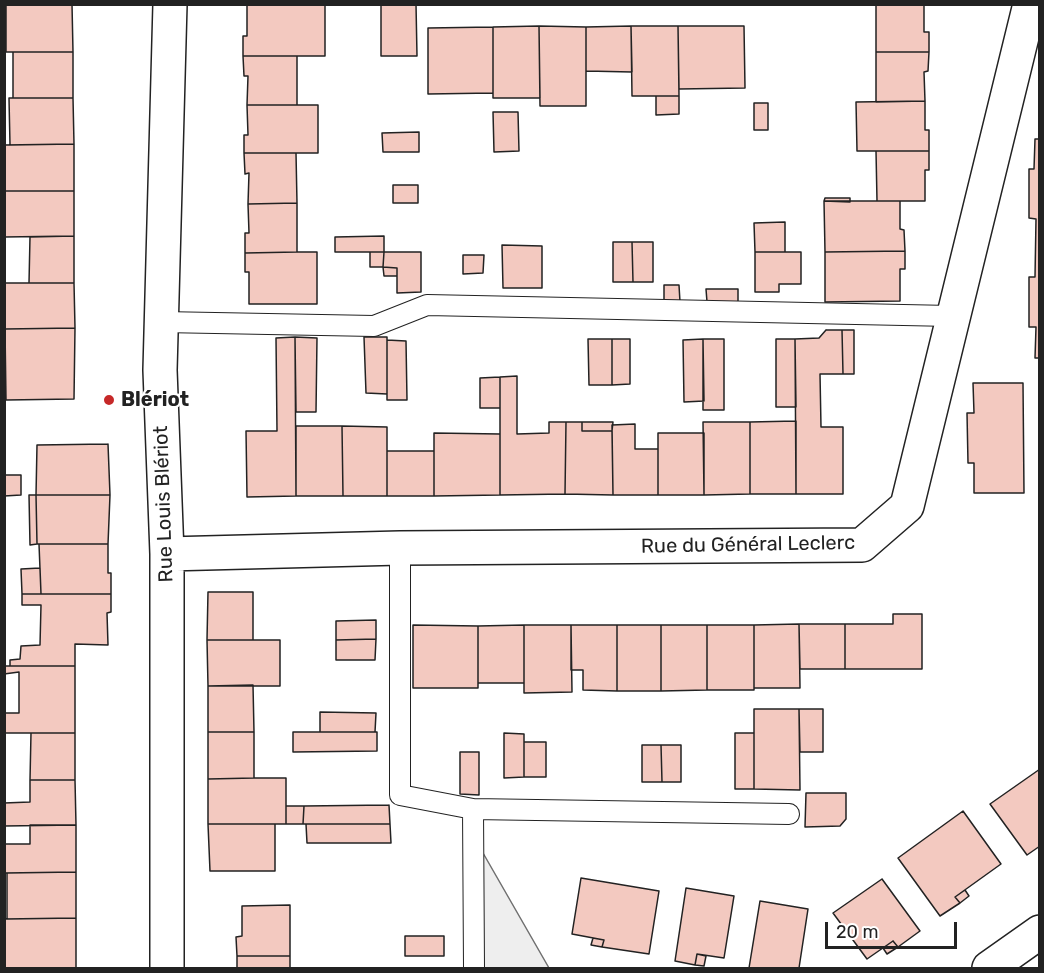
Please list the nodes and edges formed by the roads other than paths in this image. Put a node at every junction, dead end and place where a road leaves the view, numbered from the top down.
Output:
1 (170, 4) edge
2 (1030, 4) edge
3 (951, 316) junction
4 (162, 322) junction
5 (400, 548) junction
6 (167, 554) junction
7 (472, 809) junction
8 (789, 814) dead end
9 (1040, 932) edge
10 (167, 969) edge
11 (474, 969) edge
12 (989, 969) edge

1 - 4 street, Rue Louis Blériot
2 - 3 street, Rue du Général Leclerc
3 - 4 lane
3 - 5 street, Rue du Général Leclerc
4 - 6 street, Rue Louis Blériot
5 - 6 street, Rue du Général Leclerc
5 - 7 lane
6 - 10 street, Rue Louis Blériot
7 - 8 lane
7 - 11 lane
9 - 12 street

